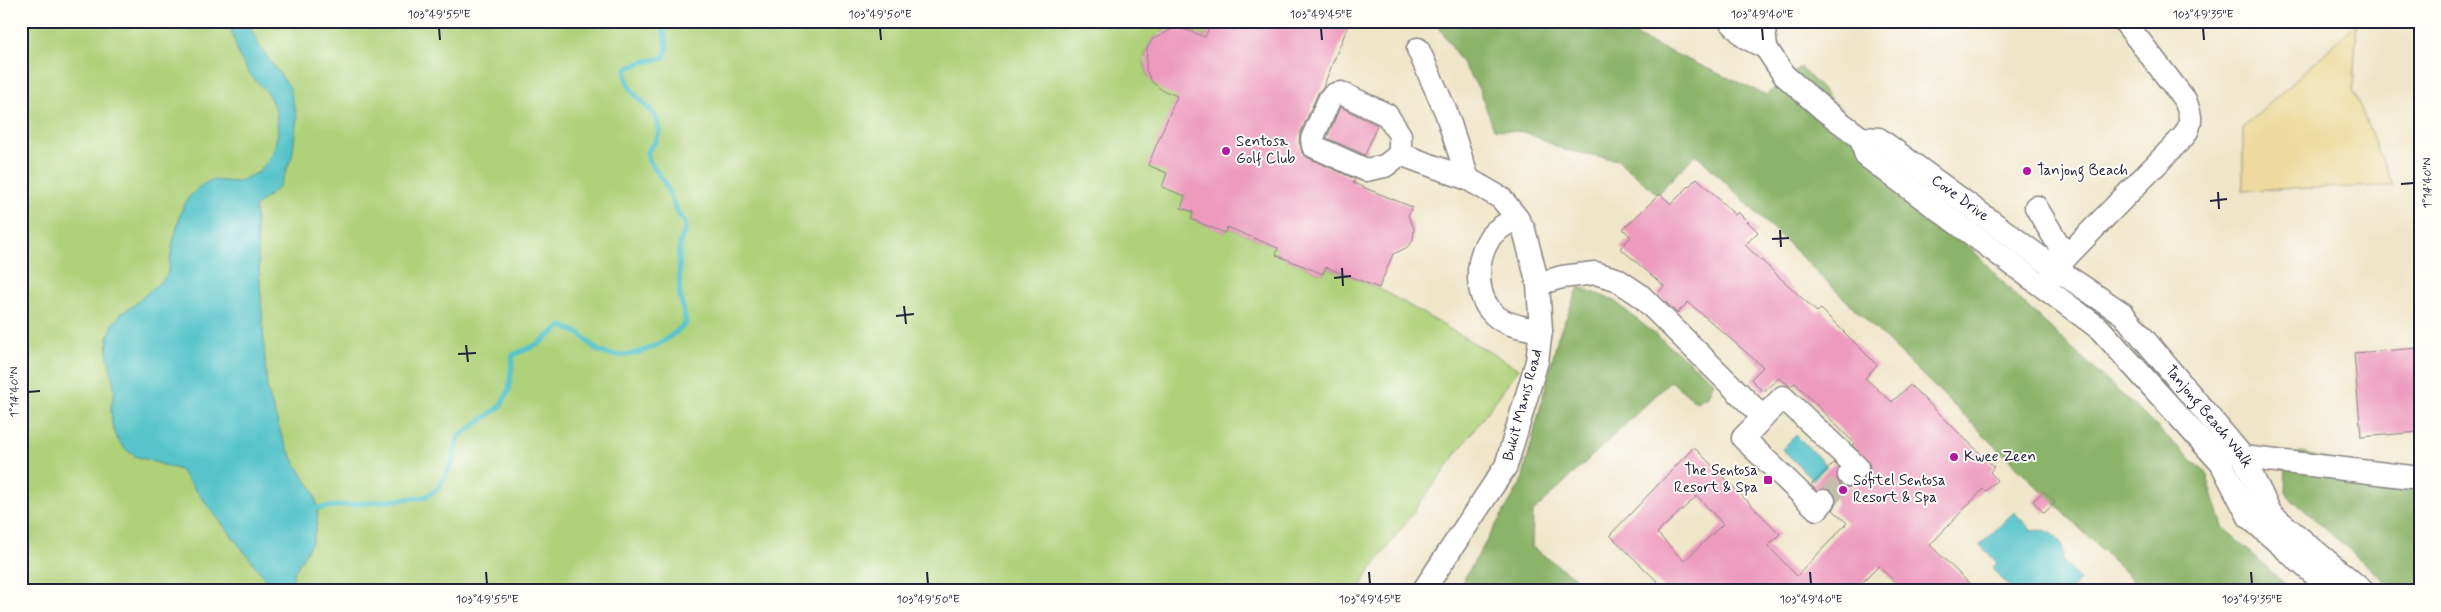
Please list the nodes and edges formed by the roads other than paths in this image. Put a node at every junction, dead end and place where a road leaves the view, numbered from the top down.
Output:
1 (1730, 21) edge
2 (1763, 21) edge
3 (2124, 21) edge
4 (1418, 48) dead end
5 (1766, 48) junction
6 (1861, 138) junction
7 (1400, 154) dead end
8 (1468, 179) junction
9 (2036, 207) dead end
10 (1517, 218) junction
11 (2061, 263) junction
12 (2014, 266) joint
13 (1538, 284) junction
14 (2044, 288) junction
15 (1541, 331) junction
16 (1763, 417) junction
17 (2243, 457) junction
18 (1848, 475) dead end
19 (2420, 478) edge
20 (1824, 501) dead end
21 (1423, 591) edge
22 (2333, 591) edge
23 (2363, 591) edge

1 - 5 street, Cove Drive
2 - 5 street, Cove Drive
3 - 11 street
4 - 8 street
5 - 6 street, Cove Drive
6 - 11 street, Cove Drive
6 - 12 street, Cove Drive
7 - 8 street, Bukit Manis Road
8 - 10 street, Bukit Manis Road
9 - 11 street
10 - 13 street, Bukit Manis Road
10 - 15 street
11 - 14 street
11 - 17 street, Tanjong Beach Walk
12 - 14 street, Tanjong Beach Walk
13 - 15 street, Bukit Manis Road
13 - 16 street
14 - 22 street, Tanjong Beach Walk
15 - 21 street, Bukit Manis Road
16 - 18 street
16 - 20 street
17 - 19 street
17 - 23 street, Tanjong Beach Walk

